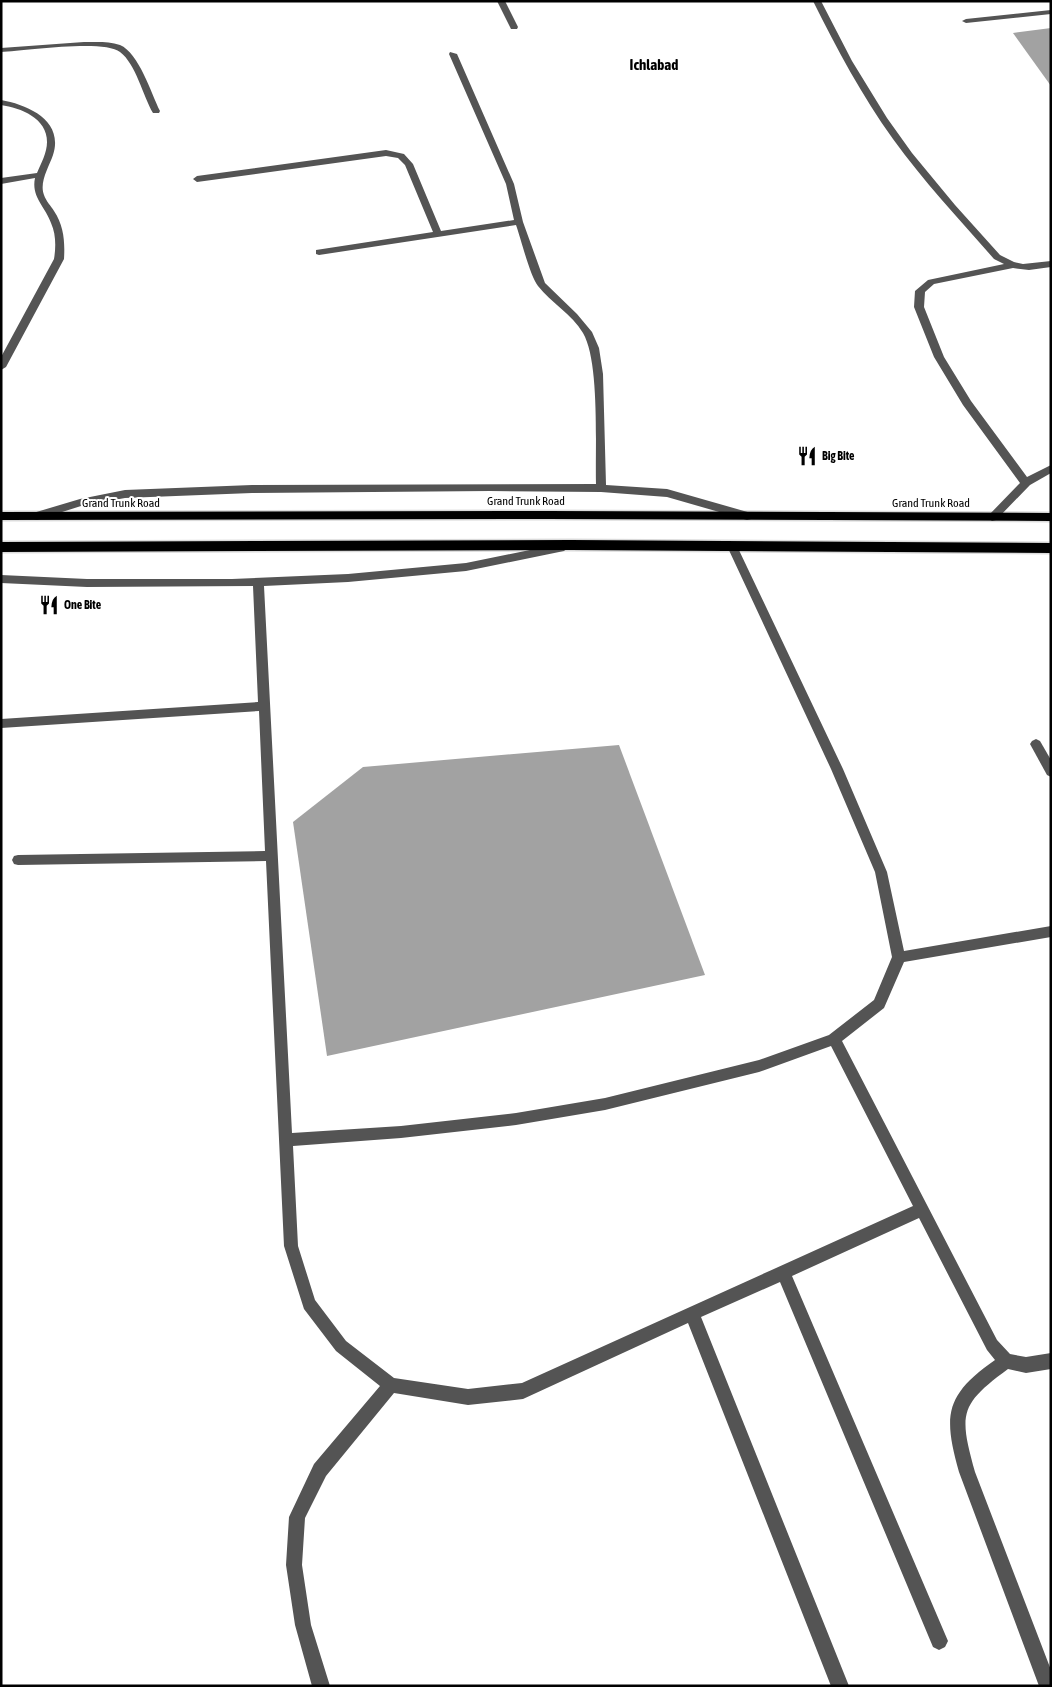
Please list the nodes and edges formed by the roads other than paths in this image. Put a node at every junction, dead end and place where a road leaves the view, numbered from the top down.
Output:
1 (501, 1) edge
2 (817, 1) edge
3 (1051, 12) edge
4 (966, 21) dead end
5 (514, 27) dead end
6 (1, 50) edge
7 (453, 54) dead end
8 (1, 102) edge
9 (156, 112) dead end
10 (40, 175) junction
11 (197, 179) dead end
12 (1, 181) edge
13 (519, 222) junction
14 (438, 234) junction
15 (319, 252) dead end
16 (1051, 264) edge
17 (1010, 266) junction
18 (1, 367) edge
19 (1051, 468) edge
20 (1026, 484) junction
21 (601, 488) junction
22 (1, 516) edge
23 (747, 516) junction
24 (35, 517) junction
25 (992, 517) junction
26 (1051, 517) edge
27 (572, 545) junction
28 (1, 546) edge
29 (732, 546) junction
30 (1051, 548) edge
31 (1, 579) edge
32 (258, 582) junction
33 (265, 706) junction
34 (1, 724) edge
35 (1036, 744) dead end
36 (1051, 772) edge
37 (273, 856) junction
38 (18, 860) dead end
39 (1051, 931) edge
40 (899, 957) junction
41 (834, 1039) junction
42 (286, 1140) junction
43 (922, 1209) junction
44 (783, 1272) junction
45 (692, 1313) junction
46 (1006, 1361) junction
47 (1051, 1361) edge
48 (391, 1385) junction
49 (939, 1641) dead end
50 (321, 1686) edge
51 (840, 1686) edge
52 (1048, 1686) edge

1 - 5 street
2 - 17 street
3 - 4 street
6 - 9 street
7 - 13 street
8 - 10 street
10 - 12 street
10 - 18 street
11 - 14 street
13 - 14 street
13 - 21 street
14 - 15 street
16 - 17 street
17 - 20 street
19 - 20 street
20 - 25 street
21 - 23 street
21 - 24 street
22 - 24 highway, Grand Trunk Road
23 - 24 highway, Grand Trunk Road
23 - 25 highway, Grand Trunk Road
25 - 26 highway, Grand Trunk Road
27 - 28 highway
27 - 29 highway
27 - 32 street
29 - 30 highway
29 - 40 street
31 - 32 street
32 - 33 street
33 - 34 street
33 - 37 street
35 - 36 street
37 - 38 street
37 - 42 street
39 - 40 street
40 - 41 street
41 - 42 street
41 - 43 street
42 - 48 street
43 - 44 street
43 - 46 street
44 - 45 street
44 - 49 street
45 - 48 street
45 - 51 street
46 - 47 street
46 - 52 street
48 - 50 street

